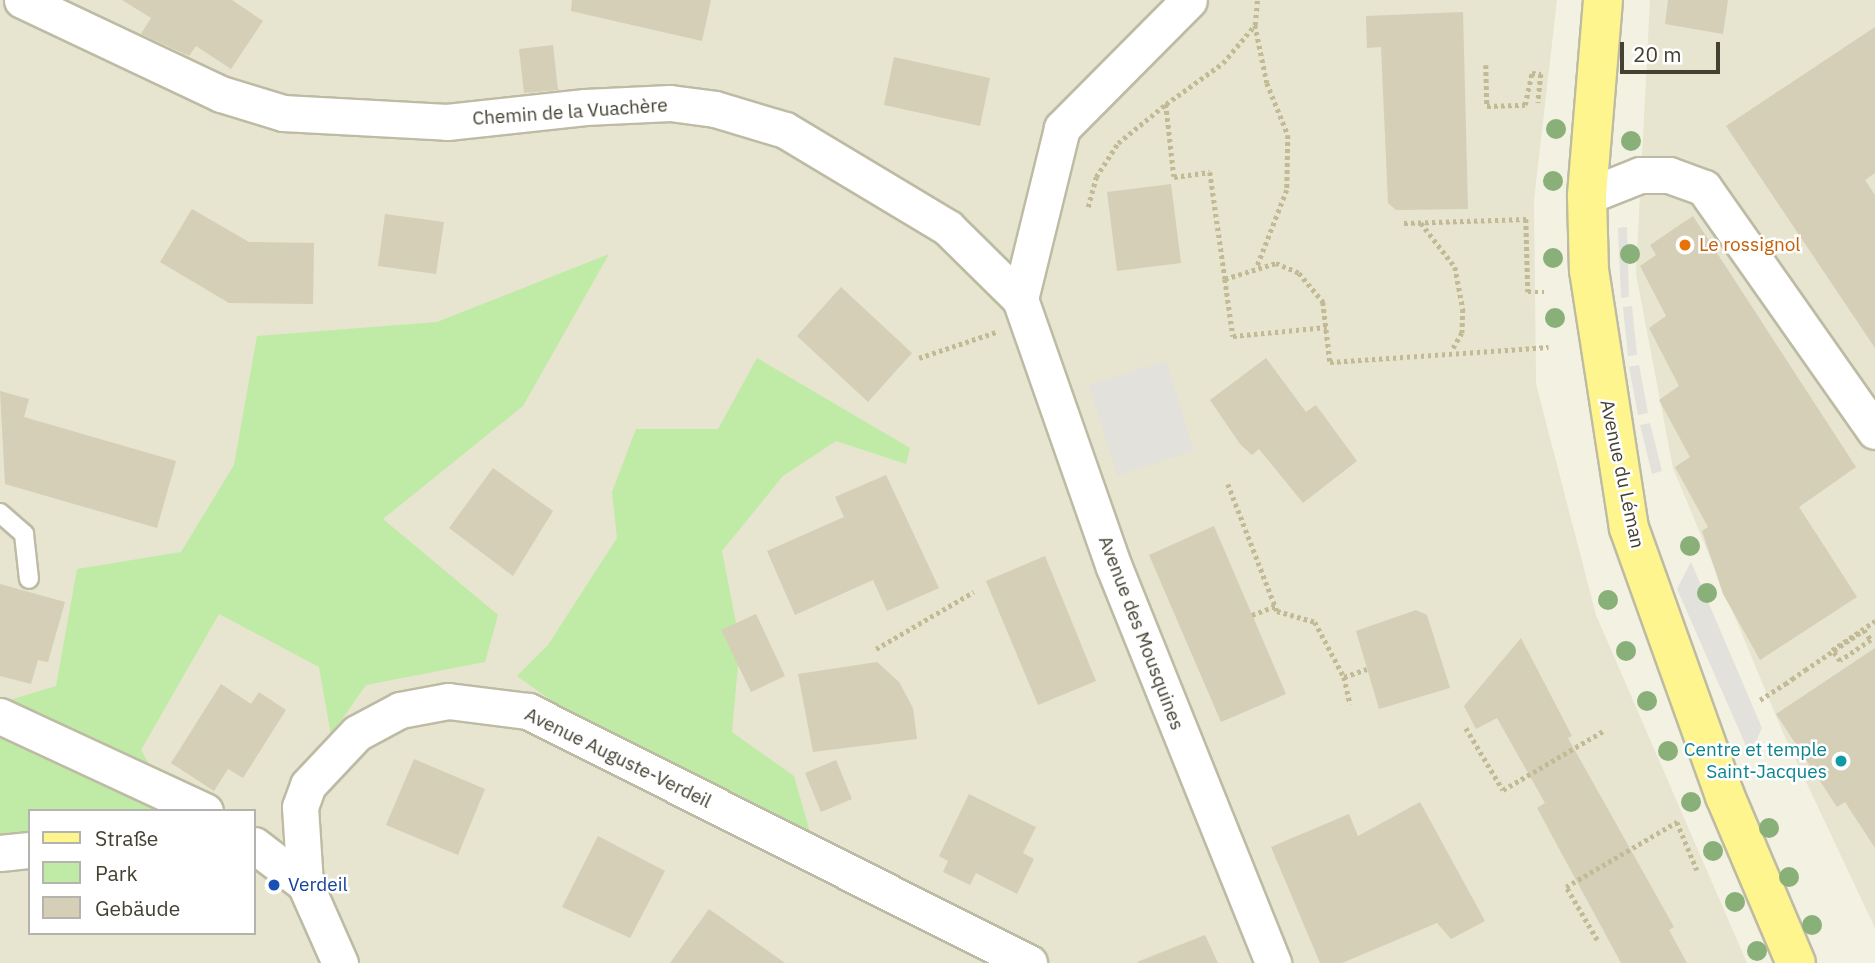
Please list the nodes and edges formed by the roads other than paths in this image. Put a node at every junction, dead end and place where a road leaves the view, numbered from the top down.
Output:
1 (22, 0) edge
2 (1189, 0) edge
3 (1603, 0) edge
4 (1587, 196) junction
5 (1020, 299) junction
6 (1875, 431) edge
7 (0, 513) edge
8 (29, 579) dead end
9 (0, 716) edge
10 (201, 809) edge
11 (301, 840) junction
12 (28, 850) edge
13 (257, 850) edge
14 (0, 853) edge
15 (305, 884) junction
16 (340, 963) edge
17 (1029, 963) edge
18 (1273, 963) edge
19 (1796, 963) edge

1 - 5 street, Chemin de la Vuachère
2 - 5 street
3 - 4 main road, Avenue du Léman
4 - 6 street
4 - 19 main road, Avenue du Léman
5 - 18 street, Avenue des Mousquines
7 - 8 lane
9 - 10 street
11 - 13 street
11 - 15 street, Avenue Auguste-Verdeil
11 - 17 street, Avenue Auguste-Verdeil
12 - 14 street
13 - 15 street
15 - 16 street

